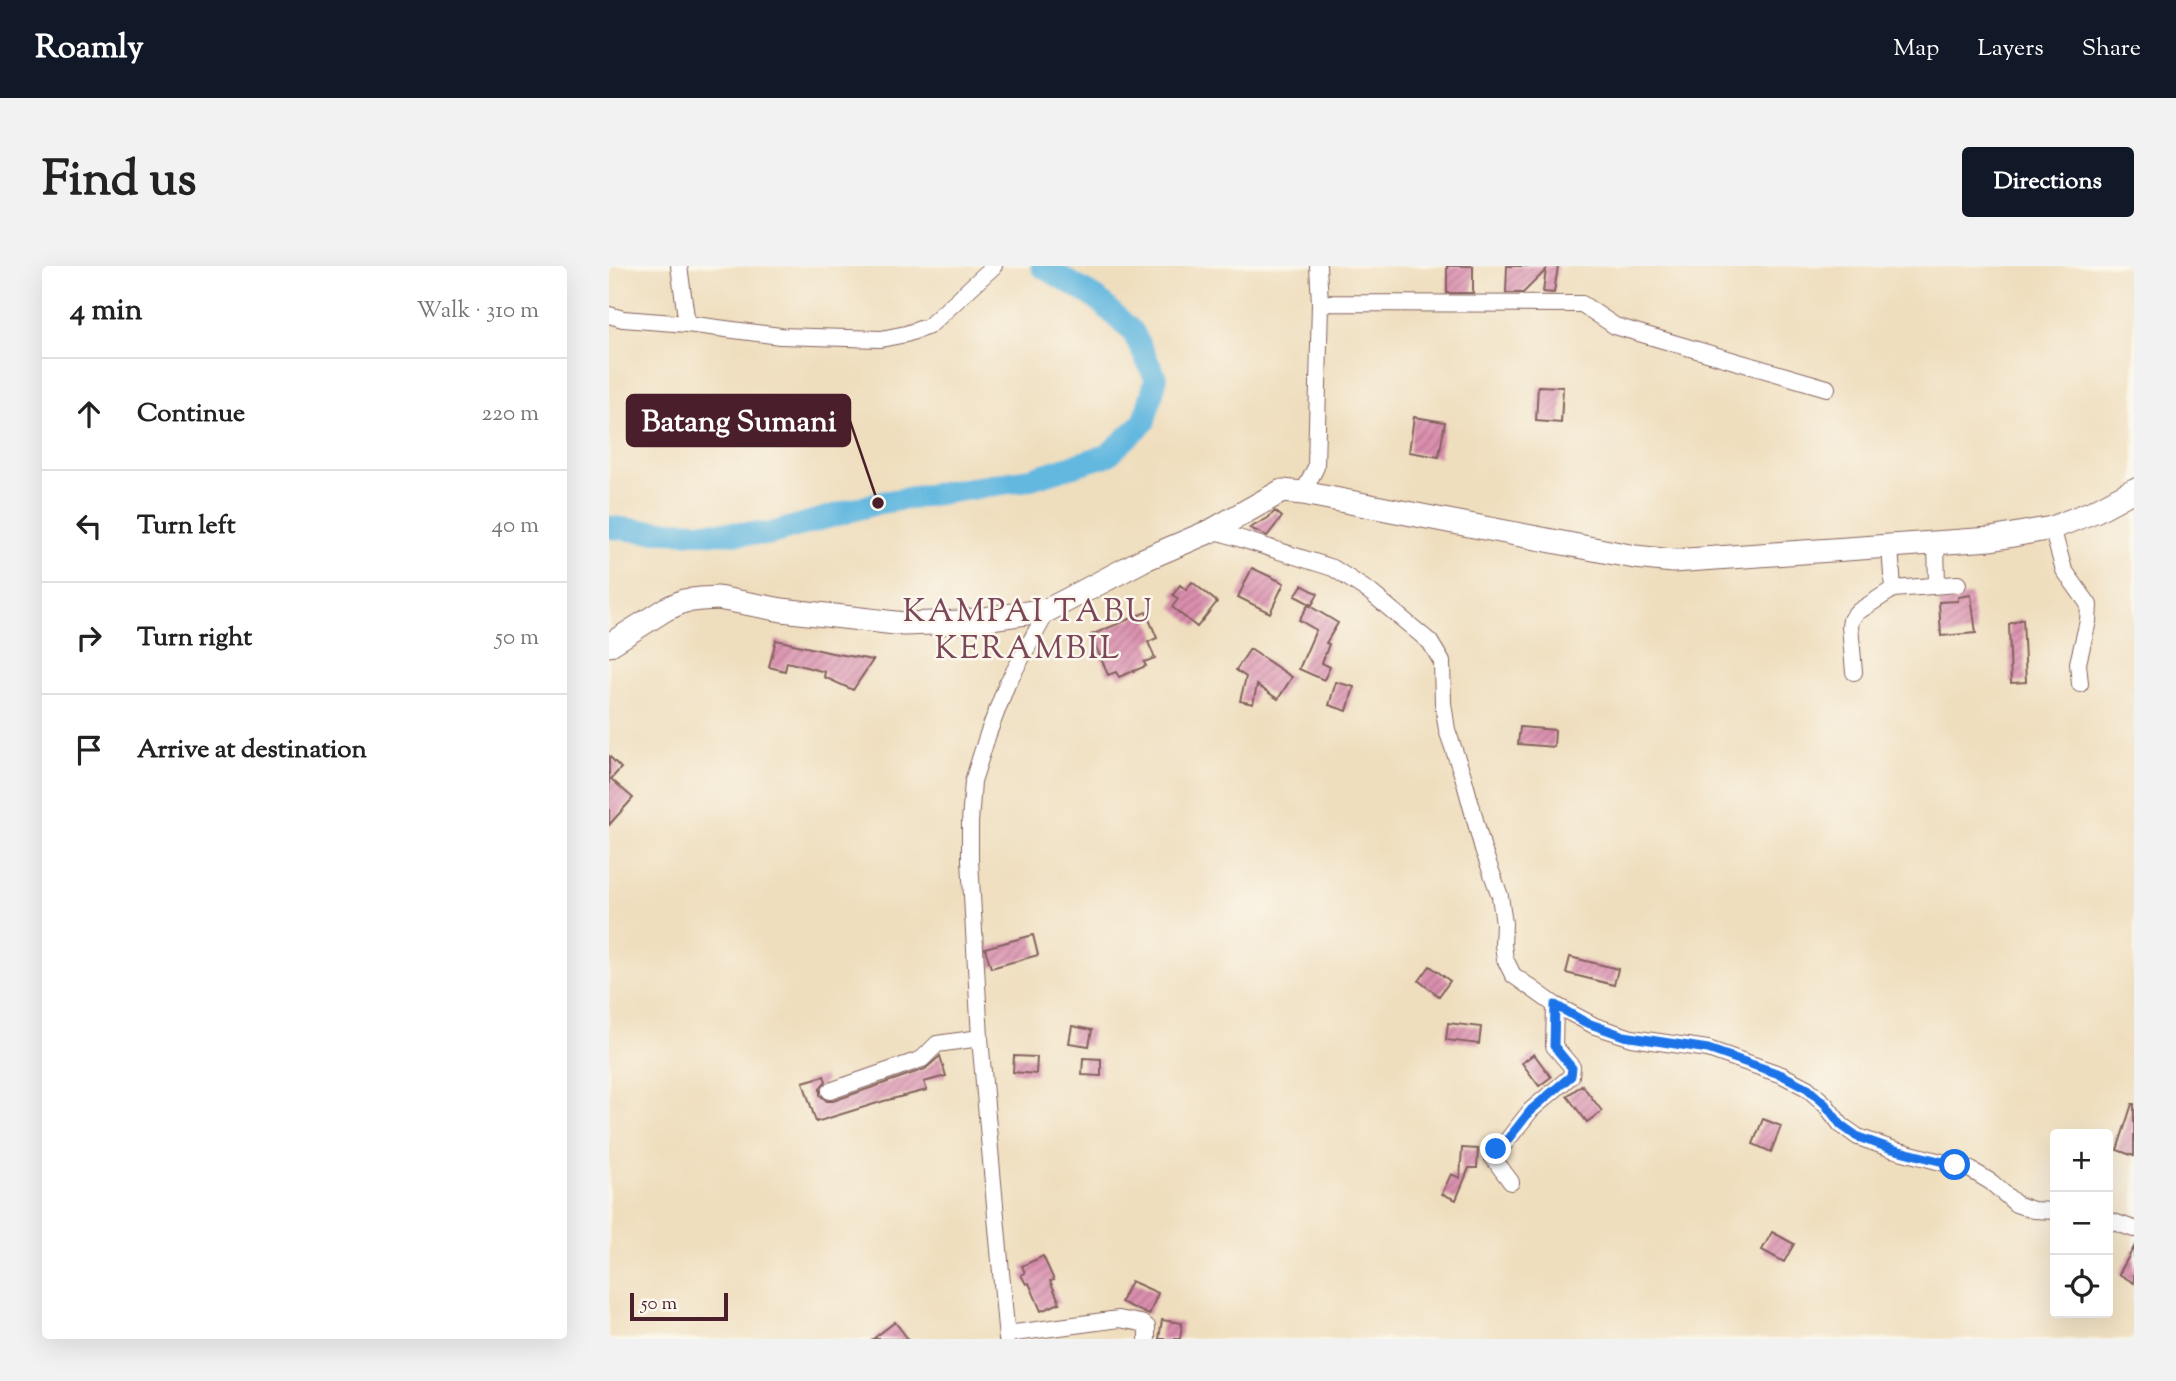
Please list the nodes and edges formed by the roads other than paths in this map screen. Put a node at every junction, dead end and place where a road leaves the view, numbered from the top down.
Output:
1 (678, 266) edge
2 (994, 266) edge
3 (1318, 266) edge
4 (1320, 303) junction
5 (609, 316) edge
6 (687, 324) junction
7 (1827, 388) dead end
8 (2134, 490) edge
9 (1303, 493) junction
10 (2052, 528) junction
11 (1213, 530) junction
12 (1936, 543) junction
13 (1890, 547) junction
14 (1958, 584) dead end
15 (1937, 585) junction
16 (1893, 589) junction
17 (1048, 610) junction
18 (609, 645) edge
19 (1854, 672) dead end
20 (2080, 684) dead end
21 (1555, 1005) junction
22 (980, 1038) junction
23 (830, 1091) dead end
24 (1511, 1182) dead end
25 (2050, 1211) edge
26 (2113, 1222) edge
27 (2134, 1229) edge
28 (1007, 1336) edge
29 (1147, 1339) edge

1 - 6 street
2 - 6 street
3 - 4 street
4 - 7 street
4 - 9 street
5 - 6 street
8 - 10 highway
9 - 11 highway
9 - 13 highway
10 - 12 highway
10 - 20 street
11 - 17 highway
11 - 21 street
12 - 13 highway
12 - 15 street
13 - 16 street
14 - 15 street
15 - 16 street
16 - 19 street
17 - 18 highway
17 - 22 street
21 - 24 street
21 - 25 street
22 - 23 street
22 - 28 street
26 - 27 street
28 - 29 street

